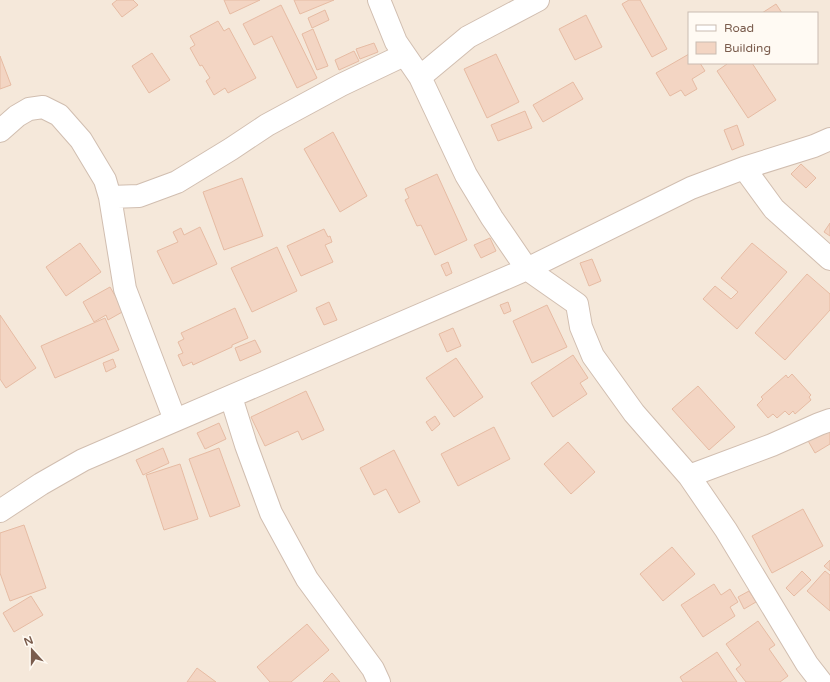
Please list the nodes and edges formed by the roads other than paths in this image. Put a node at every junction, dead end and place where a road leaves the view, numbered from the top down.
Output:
1 (379, 0) edge
2 (538, 0) edge
3 (404, 54) junction
4 (420, 77) junction
5 (0, 131) edge
6 (830, 139) edge
7 (744, 168) junction
8 (110, 197) junction
9 (830, 258) edge
10 (527, 269) junction
11 (231, 397) junction
12 (175, 420) junction
13 (830, 420) edge
14 (689, 476) junction
15 (0, 511) edge
16 (379, 682) edge
17 (821, 682) edge

1 - 3 street
2 - 4 street
3 - 4 street
3 - 8 street
4 - 10 street
5 - 8 street
6 - 7 street
7 - 9 street
7 - 10 street
8 - 12 street
10 - 11 street
10 - 14 street
11 - 12 street
11 - 16 street
12 - 15 street
13 - 14 street
14 - 17 street

